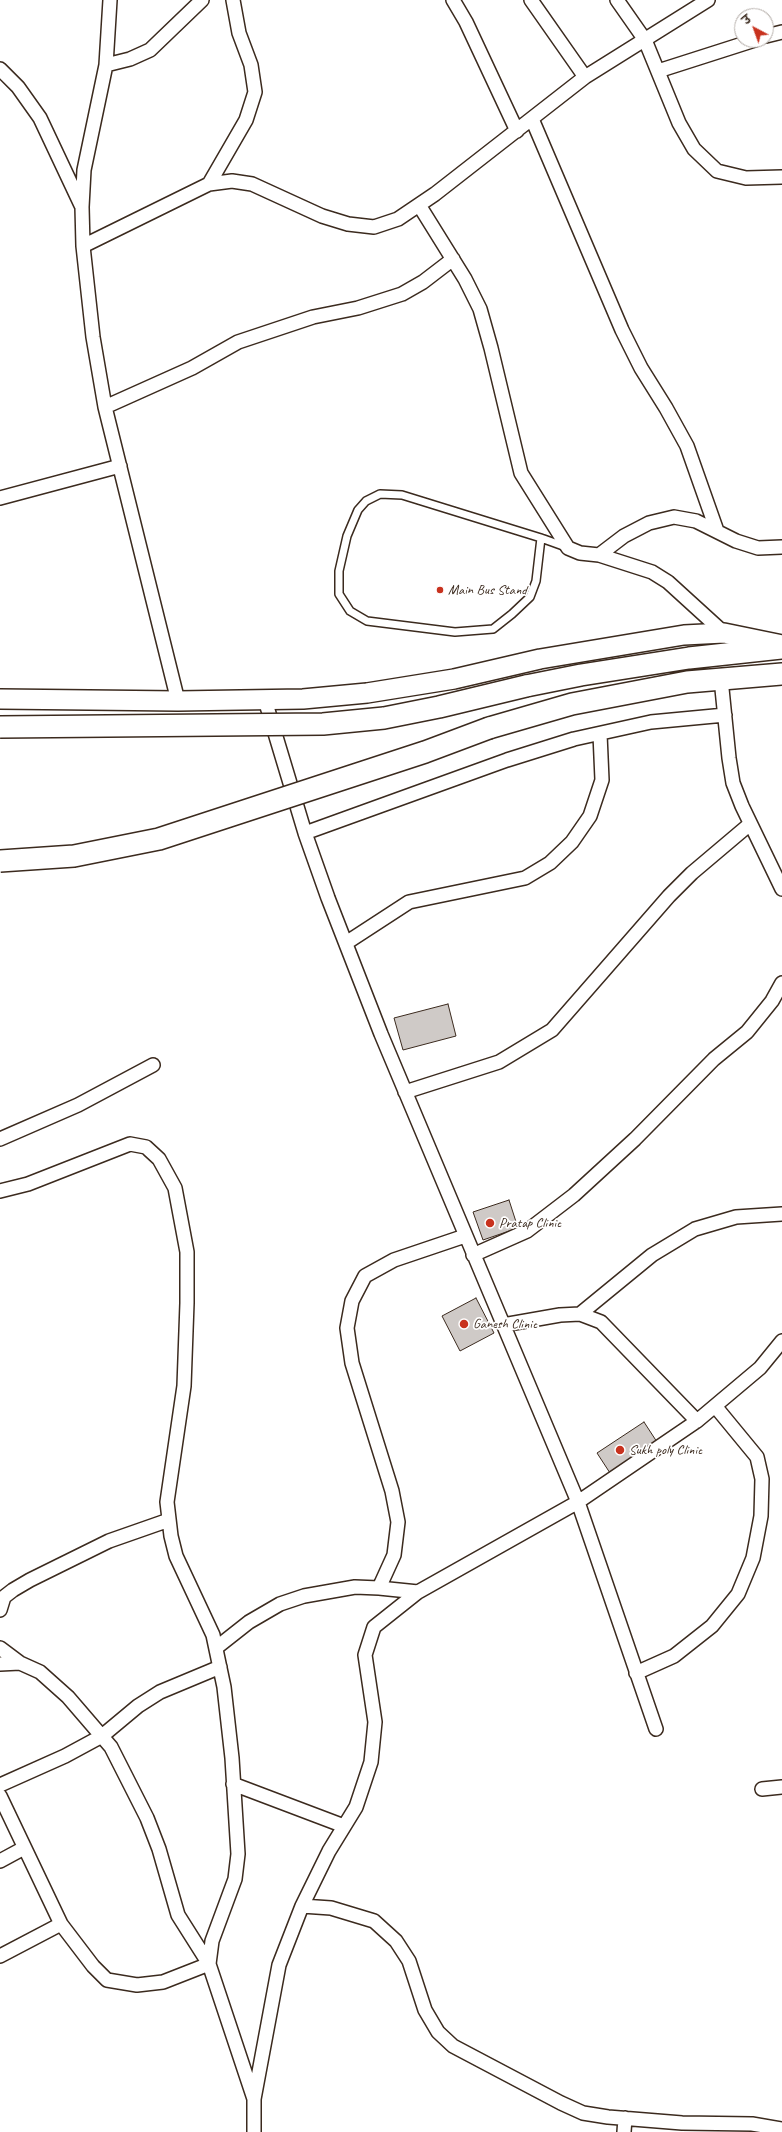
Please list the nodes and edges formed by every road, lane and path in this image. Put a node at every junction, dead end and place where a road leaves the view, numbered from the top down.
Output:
1 (110, 0) edge
2 (202, 0) edge
3 (233, 0) edge
4 (453, 0) edge
5 (531, 0) edge
6 (617, 0) edge
7 (708, 0) edge
8 (645, 40) junction
9 (734, 47) edge
10 (106, 65) junction
11 (0, 68) edge
12 (658, 71) junction
13 (585, 77) junction
14 (532, 119) junction
15 (517, 131) junction
16 (782, 177) edge
17 (209, 184) junction
18 (419, 205) junction
19 (82, 207) junction
20 (83, 246) junction
21 (453, 259) junction
22 (105, 407) junction
23 (120, 466) junction
24 (0, 498) edge
25 (717, 531) junction
26 (541, 538) junction
27 (782, 547) edge
28 (568, 548) junction
29 (599, 555) junction
30 (724, 633) junction
31 (782, 646) edge
32 (782, 674) edge
33 (721, 679) junction
34 (0, 699) edge
35 (265, 700) junction
36 (178, 701) junction
37 (725, 715) junction
38 (0, 727) edge
39 (600, 734) junction
40 (750, 824) junction
41 (305, 833) junction
42 (0, 861) edge
43 (782, 889) edge
44 (346, 942) junction
45 (782, 983) edge
46 (153, 1065) dead end
47 (405, 1092) junction
48 (0, 1139) edge
49 (0, 1191) edge
50 (782, 1214) edge
51 (466, 1236) junction
52 (473, 1255) junction
53 (580, 1314) junction
54 (503, 1325) junction
55 (782, 1341) edge
56 (715, 1406) junction
57 (697, 1421) junction
58 (578, 1502) junction
59 (169, 1520) junction
60 (379, 1588) junction
61 (418, 1592) junction
62 (0, 1610) edge
63 (0, 1648) edge
64 (216, 1648) junction
65 (20, 1663) junction
66 (0, 1664) edge
67 (220, 1667) junction
68 (636, 1673) junction
69 (656, 1729) dead end
70 (102, 1736) junction
71 (234, 1784) junction
72 (0, 1785) edge
73 (782, 1787) edge
74 (762, 1789) dead end
75 (0, 1796) edge
76 (344, 1826) junction
77 (24, 1848) junction
78 (0, 1861) edge
79 (302, 1906) junction
80 (61, 1924) junction
81 (0, 1956) edge
82 (209, 1964) junction
83 (254, 2099) junction
84 (624, 2118) junction
85 (782, 2129) edge
86 (254, 2132) edge
87 (624, 2132) edge

1 - 10 street
2 - 10 street
3 - 17 street
4 - 15 street
5 - 13 street
6 - 8 street
7 - 8 street
8 - 12 street
8 - 13 street
9 - 12 street
10 - 19 street
11 - 19 street
12 - 16 street
13 - 14 street
14 - 15 street
14 - 25 street
15 - 18 street
17 - 18 street
17 - 20 street
18 - 21 street
19 - 20 street
20 - 22 street
21 - 22 street
21 - 28 street
22 - 23 street
23 - 24 street
23 - 36 street
25 - 27 street
25 - 29 street
26 - 26 lane
26 - 28 lane
28 - 29 street
29 - 30 street
30 - 31 street
30 - 35 street
31 - 38 main road, bridge
32 - 33 main road
33 - 37 street
33 - 42 main road, bridge
34 - 36 street
35 - 36 street
35 - 41 street
37 - 39 street
37 - 40 street
39 - 41 street
39 - 44 street
40 - 43 street
40 - 47 street
41 - 44 street
44 - 47 street
45 - 52 street
46 - 48 street
47 - 51 street
49 - 59 street
50 - 53 street
51 - 52 street
51 - 60 street
52 - 54 street
53 - 54 street
53 - 57 street
54 - 58 street
55 - 56 street
56 - 57 street
56 - 68 street
57 - 58 street
58 - 61 street
58 - 68 street
59 - 62 street
59 - 64 street
60 - 61 street
60 - 64 street
61 - 76 street
63 - 65 street
64 - 67 street
65 - 66 street
65 - 70 street
67 - 70 street
67 - 71 street
68 - 69 street
70 - 72 street
70 - 82 street
71 - 76 street
71 - 82 street
73 - 74 street
75 - 77 street
76 - 79 street
77 - 78 street
77 - 80 street
79 - 83 street
79 - 84 street
80 - 81 street
80 - 82 street
82 - 83 street
83 - 86 street
84 - 85 street
84 - 87 street

